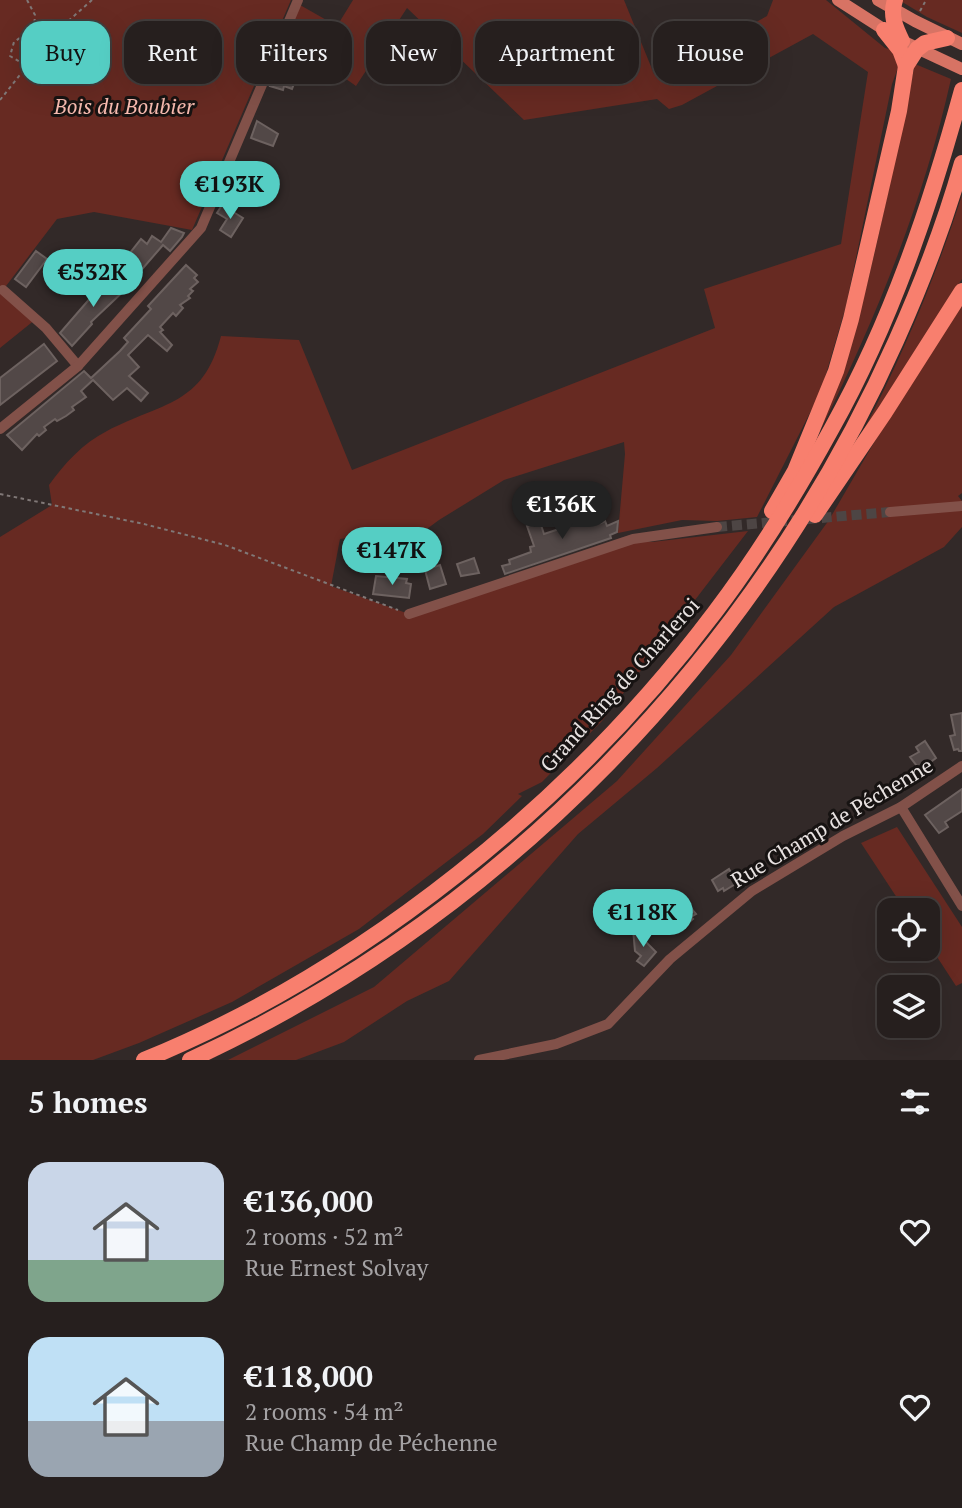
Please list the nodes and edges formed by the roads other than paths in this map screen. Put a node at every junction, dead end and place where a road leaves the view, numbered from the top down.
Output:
1 (298, 0) edge
2 (838, 0) edge
3 (888, 3) edge
4 (884, 30) junction
5 (954, 41) edge
6 (909, 45) junction
7 (906, 66) junction
8 (962, 69) edge
9 (962, 90) edge
10 (962, 163) edge
11 (3, 290) dead end
12 (962, 291) edge
13 (78, 366) junction
14 (0, 429) edge
15 (962, 506) edge
16 (890, 512) tunnel mouth
17 (718, 527) tunnel mouth
18 (769, 569) junction
19 (714, 613) junction
20 (409, 614) road end
21 (962, 766) edge
22 (901, 807) junction
23 (962, 906) edge
24 (492, 1059) edge
25 (144, 1060) edge
26 (190, 1060) edge
27 (479, 1060) edge

1 - 13 street
2 - 4 main road
3 - 5 main road
3 - 6 highway
4 - 6 main road
4 - 7 highway
5 - 6 highway
6 - 7 highway
6 - 8 main road
7 - 19 highway
9 - 19 highway, Grand Ring de Charleroi
10 - 18 highway, Grand Ring de Charleroi
11 - 13 street
12 - 18 highway
13 - 14 street
15 - 16 street
17 - 20 street
18 - 26 highway, Grand Ring de Charleroi
19 - 25 highway, Grand Ring de Charleroi
21 - 22 street, Rue Champ de Péchenne
22 - 23 street
22 - 24 street, Rue Champ de Péchenne
24 - 27 street, Rue Champ de Péchenne

